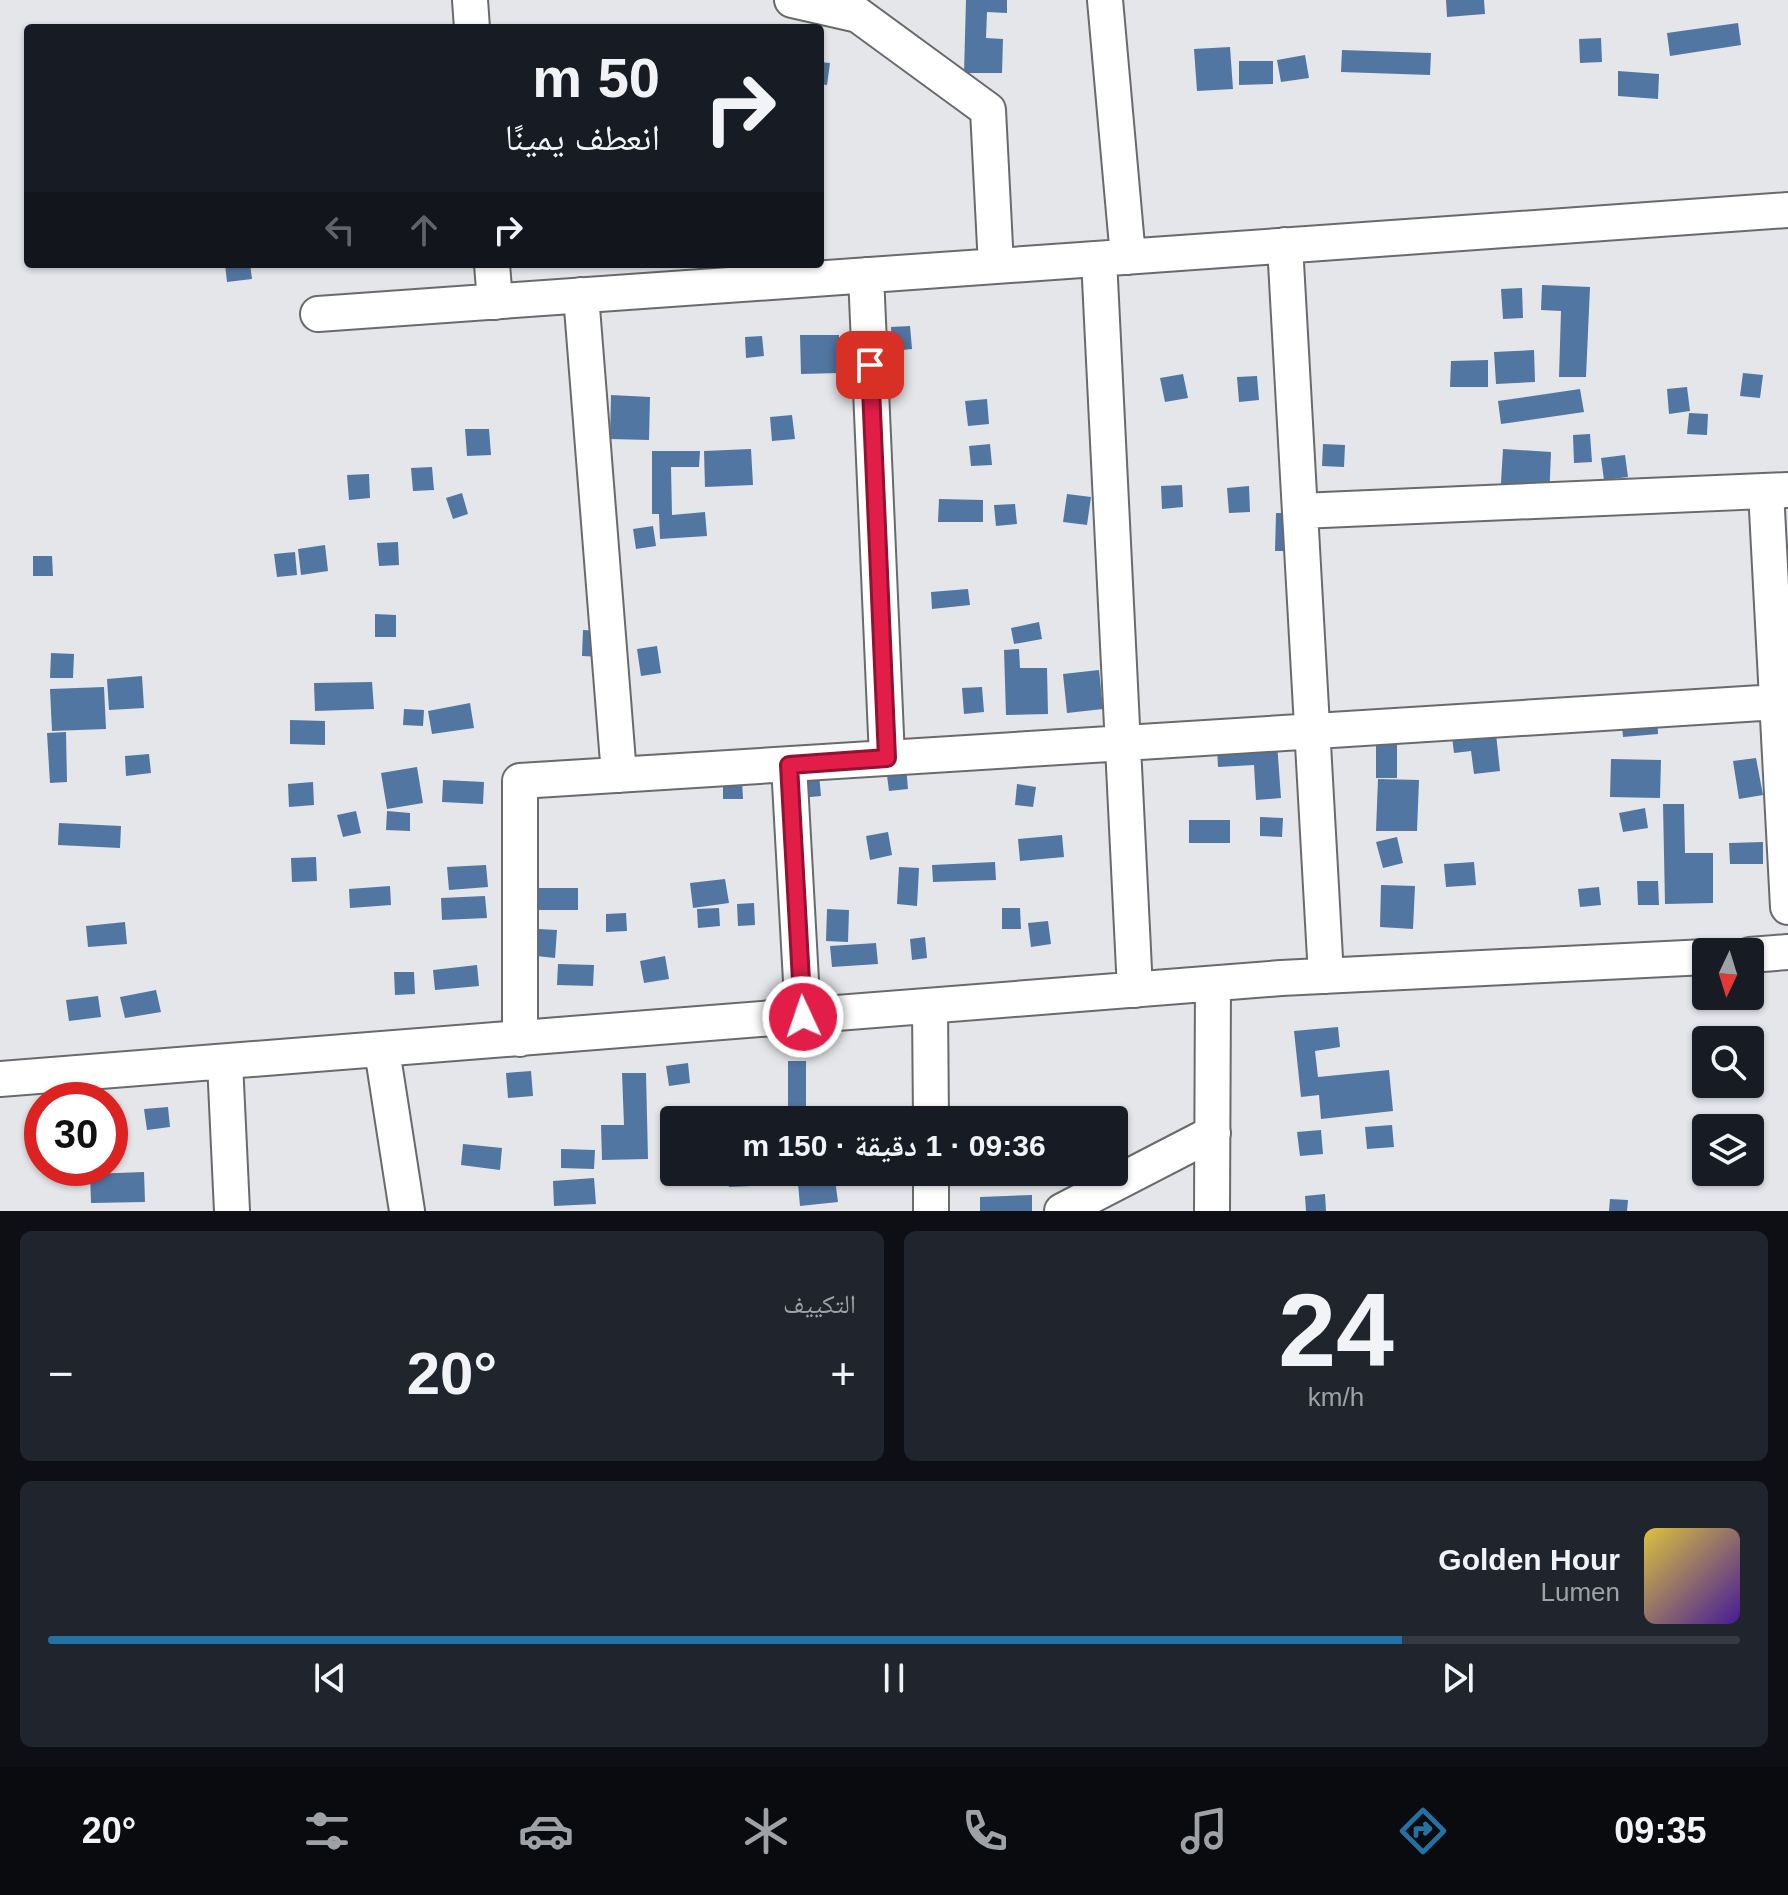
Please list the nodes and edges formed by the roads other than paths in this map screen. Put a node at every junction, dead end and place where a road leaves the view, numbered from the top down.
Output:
1 (470, 0) edge
2 (792, 0) edge
3 (1105, 0) edge
4 (472, 24) edge
5 (1788, 210) edge
6 (1285, 245) junction
7 (1114, 258) junction
8 (996, 266) junction
9 (492, 268) edge
10 (866, 275) junction
11 (581, 295) junction
12 (495, 302) junction
13 (318, 314) dead end
14 (1777, 491) edge
15 (1300, 511) junction
16 (1777, 702) junction
17 (1312, 731) junction
18 (1123, 743) junction
19 (887, 758) junction
20 (789, 765) junction
21 (619, 775) junction
22 (1788, 907) edge
23 (1788, 952) edge
24 (1764, 954) edge
25 (1692, 958) edge
26 (1326, 976) junction
27 (1213, 984) junction
28 (1135, 990) junction
29 (930, 1007) junction
30 (803, 1017) junction
31 (520, 1039) junction
32 (382, 1050) junction
33 (225, 1062) junction
34 (0, 1079) edge
35 (931, 1106) edge
36 (1213, 1133) junction
37 (931, 1186) edge
38 (232, 1211) edge
39 (407, 1211) edge
40 (931, 1211) edge
41 (1062, 1211) edge
42 (1212, 1211) edge

1 - 4 street
2 - 8 street
3 - 7 street
5 - 6 street
6 - 7 street
6 - 15 street
7 - 8 street
7 - 18 street
8 - 10 street
9 - 12 street
10 - 11 street
10 - 19 street
11 - 12 street
11 - 21 street
12 - 13 street
14 - 15 street
14 - 16 street
15 - 17 street
16 - 17 street
16 - 22 street
17 - 18 street
17 - 26 street
18 - 19 street
18 - 28 street
19 - 20 street
20 - 21 street
20 - 30 street
21 - 31 street
23 - 24 street
25 - 26 street
26 - 27 street
27 - 28 street
27 - 36 street
28 - 29 street
29 - 30 street
29 - 35 street
30 - 31 street
31 - 32 street
32 - 33 street
32 - 39 street
33 - 34 street
33 - 38 street
36 - 41 street
36 - 42 street
37 - 40 street

